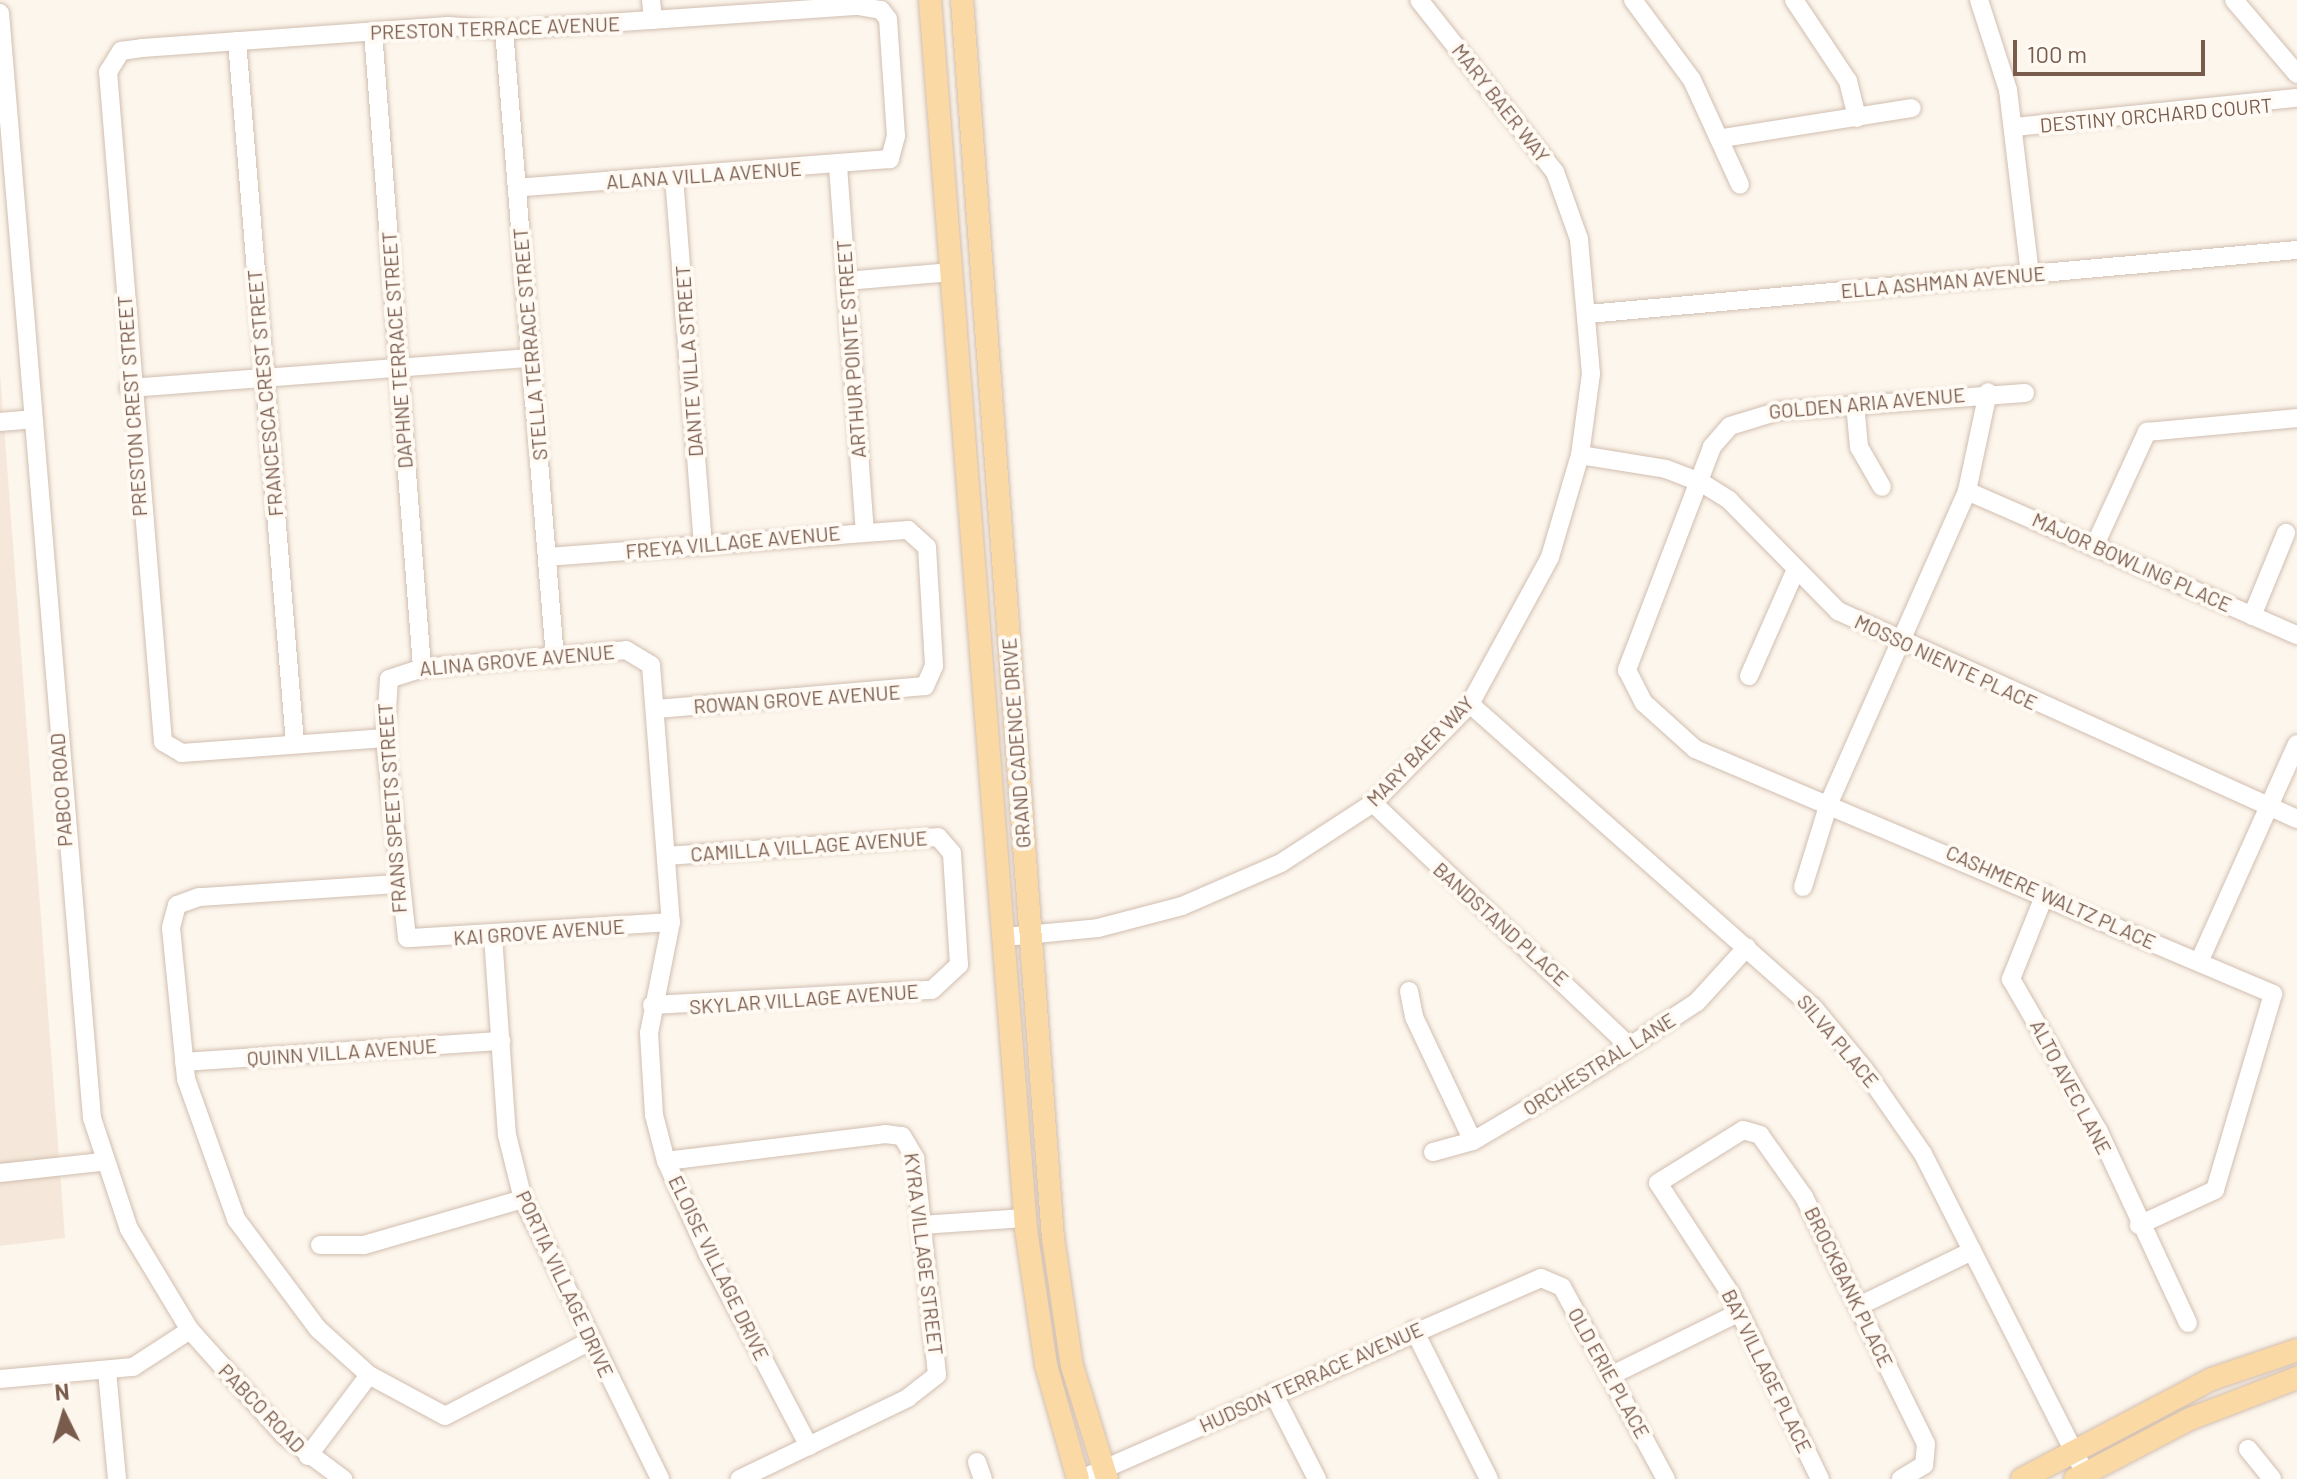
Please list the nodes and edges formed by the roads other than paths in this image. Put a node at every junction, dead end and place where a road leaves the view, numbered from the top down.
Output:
1 (651, 0) edge
2 (930, 0) edge
3 (962, 0) edge
4 (1419, 0) edge
5 (1633, 0) edge
6 (1819, 0) edge
7 (1979, 0) edge
8 (2234, 0) edge
9 (1799, 6) edge
10 (0, 13) edge
11 (653, 20) junction
12 (504, 30) junction
13 (373, 32) junction
14 (237, 41) junction
15 (113, 60) joint
16 (2297, 74) edge
17 (2297, 98) edge
18 (1912, 108) dead end
19 (1857, 118) junction
20 (2014, 127) junction
21 (1723, 138) junction
22 (890, 159) joint
23 (838, 166) junction
24 (674, 177) junction
25 (1740, 185) dead end
26 (517, 188) junction
27 (2297, 250) edge
28 (952, 272) junction
29 (2030, 274) junction
30 (846, 281) junction
31 (1588, 314) junction
32 (531, 358) junction
33 (398, 367) junction
34 (263, 378) junction
35 (129, 388) junction
36 (1988, 392) junction
37 (2025, 393) dead end
38 (1855, 404) junction
39 (2297, 418) edge
40 (32, 419) junction
41 (0, 422) edge
42 (1580, 455) junction
43 (1702, 483) junction
44 (1882, 487) dead end
45 (1967, 491) junction
46 (865, 532) junction
47 (2286, 533) dead end
48 (703, 544) junction
49 (2094, 547) junction
50 (547, 557) junction
51 (1794, 574) junction
52 (2252, 616) junction
53 (2297, 635) edge
54 (1899, 643) junction
55 (646, 656) joint
56 (555, 658) junction
57 (422, 668) junction
58 (1749, 676) dead end
59 (932, 677) joint
60 (389, 679) joint
61 (1470, 704) junction
62 (657, 709) junction
63 (385, 738) junction
64 (295, 744) junction
65 (2297, 744) edge
66 (1373, 803) junction
67 (1829, 803) junction
68 (2269, 807) junction
69 (2297, 819) edge
70 (668, 856) junction
71 (397, 884) junction
72 (1803, 887) dead end
73 (2045, 894) junction
74 (671, 922) junction
75 (493, 936) junction
76 (1030, 936) junction
77 (1005, 937) junction
78 (407, 938) joint
79 (1747, 947) junction
80 (2199, 962) junction
81 (953, 977) joint
82 (1409, 991) dead end
83 (652, 1005) junction
84 (501, 1041) junction
85 (1629, 1046) junction
86 (184, 1062) junction
87 (1473, 1141) junction
88 (1433, 1152) dead end
89 (666, 1161) junction
90 (102, 1162) junction
91 (0, 1173) edge
92 (1658, 1183) joint
93 (523, 1199) junction
94 (1025, 1218) junction
95 (921, 1225) junction
96 (2139, 1225) junction
97 (320, 1245) dead end
98 (1972, 1251) junction
99 (1541, 1278) joint
100 (1859, 1306) junction
101 (1740, 1312) junction
102 (2188, 1323) dead end
103 (190, 1330) junction
104 (1414, 1330) junction
105 (590, 1341) junction
106 (2297, 1350) edge
107 (107, 1371) junction
108 (1614, 1374) junction
109 (369, 1375) junction
110 (2297, 1378) edge
111 (0, 1379) edge
112 (1273, 1393) junction
113 (809, 1446) junction
114 (2248, 1449) dead end
115 (2072, 1453) junction
116 (308, 1456) junction
117 (1106, 1474) edge
118 (2083, 1477) edge
119 (117, 1479) edge
120 (343, 1479) edge
121 (660, 1479) edge
122 (740, 1479) edge
123 (1079, 1479) edge
124 (1317, 1479) edge
125 (1489, 1479) edge
126 (1666, 1479) edge
127 (1820, 1479) edge
128 (1901, 1479) edge
129 (2022, 1479) edge
130 (2272, 1479) edge

1 - 11 street
2 - 28 main road, GRAND CADENCE DRIVE
3 - 76 main road, GRAND CADENCE DRIVE
4 - 31 street, MARY BAER WAY
5 - 21 street
6 - 9 street
7 - 20 street
8 - 16 street
9 - 19 street
10 - 40 street, PABCO ROAD
11 - 12 street, PRESTON TERRACE AVENUE
11 - 22 street, PRESTON TERRACE AVENUE
12 - 13 street, PRESTON TERRACE AVENUE
12 - 26 street, STELLA TERRACE STREET
13 - 14 street, PRESTON TERRACE AVENUE
13 - 33 street, DAPHNE TERRACE STREET
14 - 15 street, PRESTON TERRACE AVENUE
14 - 34 street, FRANCESCA CREST STREET
15 - 35 street, PRESTON CREST STREET
17 - 20 street, DESTINY ORCHARD COURT
18 - 19 street
19 - 21 street
20 - 29 street
21 - 25 street
22 - 23 street, ALANA VILLA AVENUE
23 - 24 street, ALANA VILLA AVENUE
23 - 30 street, ARTHUR POINTE STREET
24 - 26 street, ALANA VILLA AVENUE
24 - 48 street, DANTE VILLA STREET
26 - 32 street, STELLA TERRACE STREET
27 - 29 street, ELLA ASHMAN AVENUE
28 - 30 street
28 - 77 main road, GRAND CADENCE DRIVE
29 - 31 street, ELLA ASHMAN AVENUE
30 - 46 street, ARTHUR POINTE STREET
31 - 42 street, MARY BAER WAY
32 - 33 street
32 - 50 street, STELLA TERRACE STREET
33 - 34 street
33 - 57 street, DAPHNE TERRACE STREET
34 - 35 street
34 - 64 street, FRANCESCA CREST STREET
35 - 64 street, PRESTON CREST STREET
36 - 37 street, GOLDEN ARIA AVENUE
36 - 38 street, GOLDEN ARIA AVENUE
36 - 45 street
38 - 43 street, GOLDEN ARIA AVENUE
38 - 44 street
39 - 49 street
40 - 41 street
40 - 90 street, PABCO ROAD
42 - 43 street, MOSSO NIENTE PLACE
42 - 61 street, MARY BAER WAY
43 - 51 street, MOSSO NIENTE PLACE
43 - 67 street, GOLDEN ARIA AVENUE
45 - 49 street, MAJOR BOWLING PLACE
45 - 54 street
46 - 48 street, FREYA VILLAGE AVENUE
46 - 59 street, FREYA VILLAGE AVENUE
47 - 52 street
48 - 50 street, FREYA VILLAGE AVENUE
49 - 52 street, MAJOR BOWLING PLACE
50 - 56 street, STELLA TERRACE STREET
51 - 54 street, MOSSO NIENTE PLACE
51 - 58 street
52 - 53 street, MAJOR BOWLING PLACE
54 - 67 street
54 - 68 street, MOSSO NIENTE PLACE
55 - 56 street, ALINA GROVE AVENUE
55 - 62 street, ELOISE VILLAGE DRIVE
56 - 57 street, ALINA GROVE AVENUE
57 - 60 street, ALINA GROVE AVENUE
59 - 62 street, ROWAN GROVE AVENUE
60 - 63 street, FRANS SPEETS STREET
61 - 66 street, MARY BAER WAY
61 - 79 street, SILVA PLACE
62 - 70 street, ELOISE VILLAGE DRIVE
63 - 64 street
63 - 71 street, FRANS SPEETS STREET
65 - 68 street
66 - 76 street, MARY BAER WAY
66 - 85 street, BANDSTAND PLACE
67 - 72 street
67 - 73 street, CASHMERE WALTZ PLACE
68 - 69 street, MOSSO NIENTE PLACE
68 - 80 street
70 - 74 street, ELOISE VILLAGE DRIVE
70 - 81 street, CAMILLA VILLAGE AVENUE
71 - 78 street, FRANS SPEETS STREET
71 - 86 street
73 - 80 street, CASHMERE WALTZ PLACE
73 - 96 street, ALTO AVEC LANE
74 - 75 street, KAI GROVE AVENUE
74 - 83 street, ELOISE VILLAGE DRIVE
75 - 78 street, KAI GROVE AVENUE
75 - 84 street, PORTIA VILLAGE DRIVE
76 - 77 street, MARY BAER WAY
76 - 117 main road, GRAND CADENCE DRIVE
77 - 94 main road, GRAND CADENCE DRIVE
79 - 85 street, ORCHESTRAL LANE
79 - 98 street, SILVA PLACE
80 - 96 street, CASHMERE WALTZ PLACE
81 - 83 street, SKYLAR VILLAGE AVENUE
82 - 87 street
83 - 89 street, ELOISE VILLAGE DRIVE
84 - 86 street, QUINN VILLA AVENUE
84 - 93 street, PORTIA VILLAGE DRIVE
85 - 87 street, ORCHESTRAL LANE
86 - 109 street
87 - 88 street, ORCHESTRAL LANE
89 - 95 street, KYRA VILLAGE STREET
89 - 113 street, ELOISE VILLAGE DRIVE
90 - 91 street
90 - 103 street, PABCO ROAD
92 - 100 street, BROCKBANK PLACE
92 - 101 street, BAY VILLAGE PLACE
93 - 97 street
93 - 105 street, PORTIA VILLAGE DRIVE
94 - 95 street
94 - 123 main road, GRAND CADENCE DRIVE
95 - 113 street, KYRA VILLAGE STREET
96 - 102 street, ALTO AVEC LANE
98 - 100 street
98 - 115 street, SILVA PLACE
99 - 104 street, HUDSON TERRACE AVENUE
99 - 108 street, OLD ERIE PLACE
100 - 128 street, BROCKBANK PLACE
101 - 108 street
101 - 127 street, BAY VILLAGE PLACE
103 - 107 street
103 - 116 street, PABCO ROAD
104 - 112 street, HUDSON TERRACE AVENUE
104 - 125 street
105 - 109 street
105 - 121 street, PORTIA VILLAGE DRIVE
106 - 115 main road
107 - 111 street
107 - 119 street
108 - 126 street, OLD ERIE PLACE
109 - 116 street
110 - 118 main road
112 - 117 street, HUDSON TERRACE AVENUE
112 - 124 street
113 - 122 street
114 - 130 street
115 - 118 street, SILVA PLACE
115 - 129 main road
116 - 120 street, PABCO ROAD
117 - 123 street, HUDSON TERRACE AVENUE

